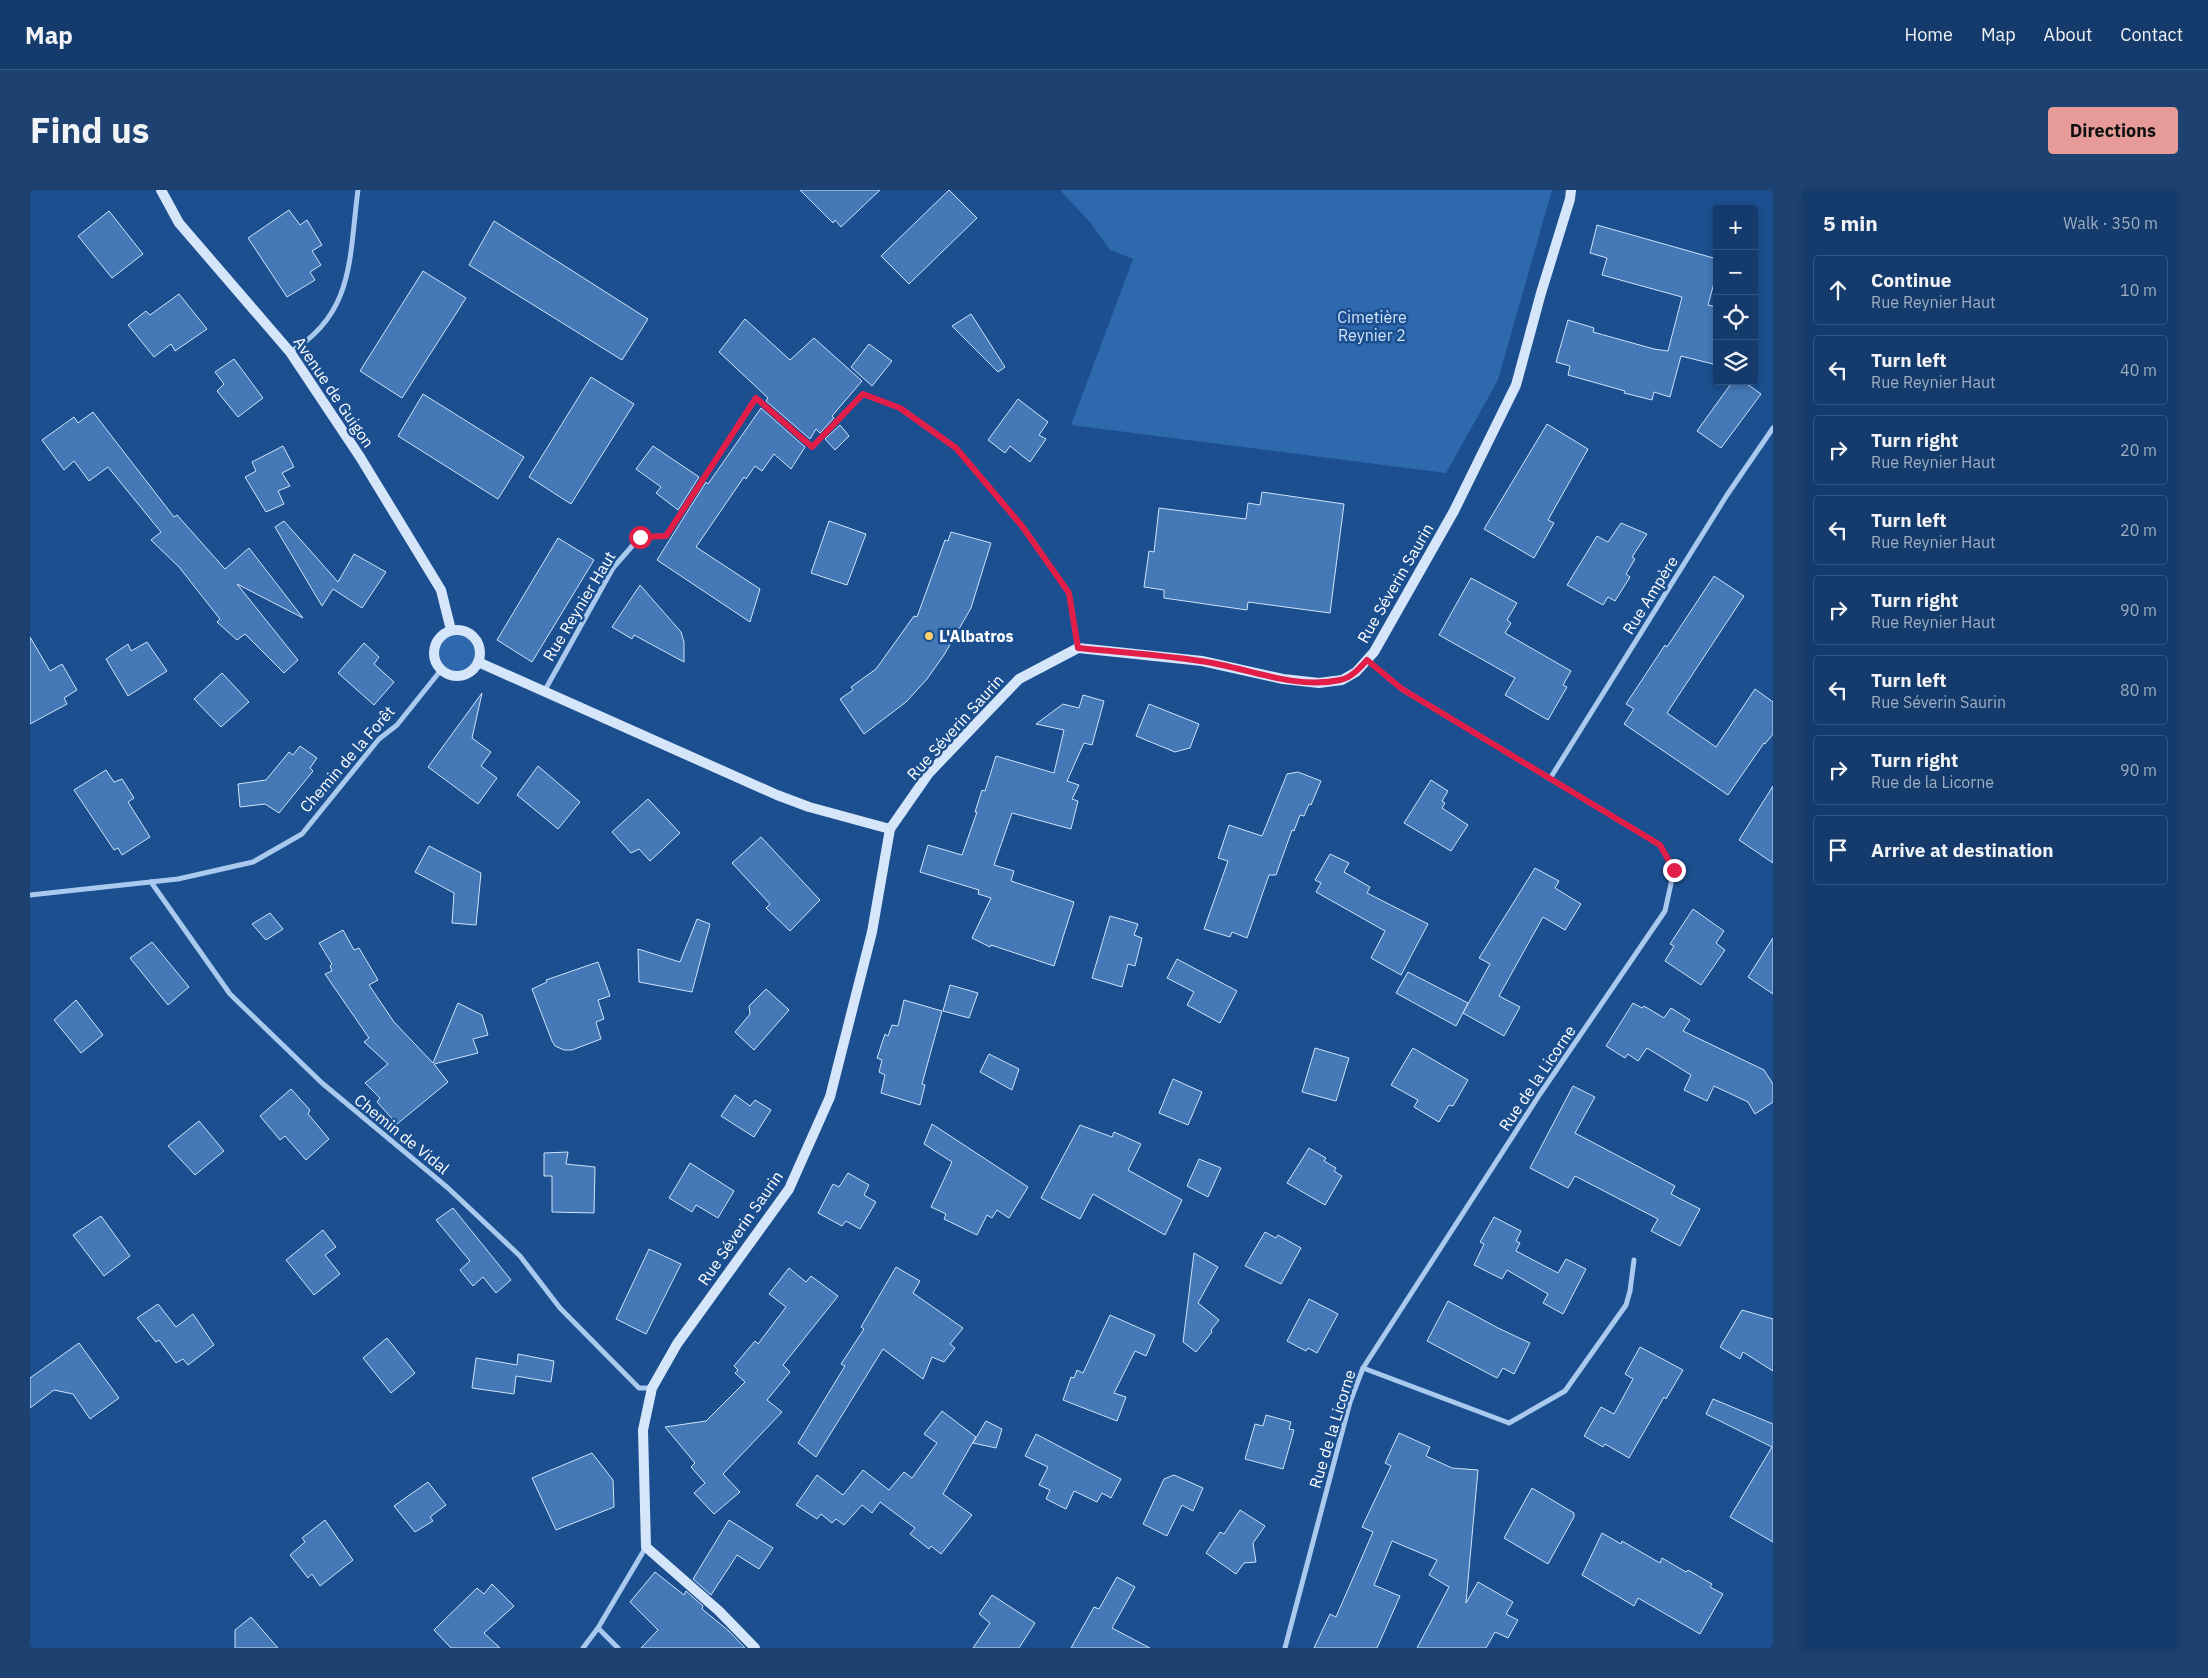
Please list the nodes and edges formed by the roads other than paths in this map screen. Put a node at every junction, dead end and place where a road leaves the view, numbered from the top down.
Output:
1 (161, 190) edge
2 (358, 190) edge
3 (1571, 190) edge
4 (290, 352) junction
5 (1773, 428) edge
6 (451, 630) junction
7 (1078, 648) junction
8 (1367, 660) junction
9 (478, 662) junction
10 (441, 670) junction
11 (545, 690) junction
12 (1550, 777) junction
13 (890, 829) junction
14 (151, 882) junction
15 (30, 895) edge
16 (1634, 1260) dead end
17 (1363, 1368) junction
18 (652, 1388) junction
19 (646, 1547) junction
20 (598, 1628) junction
21 (583, 1648) edge
22 (618, 1648) edge
23 (755, 1648) edge
24 (1285, 1648) edge

1 - 4 street, Avenue de Guigon
2 - 4 street
3 - 8 street, Rue Séverin Saurin
4 - 6 street, Avenue de Guigon
5 - 12 street, Rue Ampère
6 - 9 street
6 - 10 street
7 - 8 street, Rue Séverin Saurin
7 - 11 street, Rue Reynier Haut
7 - 13 street, Rue Séverin Saurin
8 - 12 street, Rue de la Licorne
9 - 10 street
9 - 11 street
10 - 14 street, Chemin de la Forêt
11 - 13 street
12 - 17 street, Rue de la Licorne
13 - 18 street, Rue Séverin Saurin
14 - 15 street, Chemin de la Forêt
14 - 18 street, Chemin de Vidal
16 - 17 street
17 - 24 street, Rue de la Licorne
18 - 19 street, Rue Séverin Saurin
19 - 20 street
19 - 23 street
20 - 21 street
20 - 22 street

